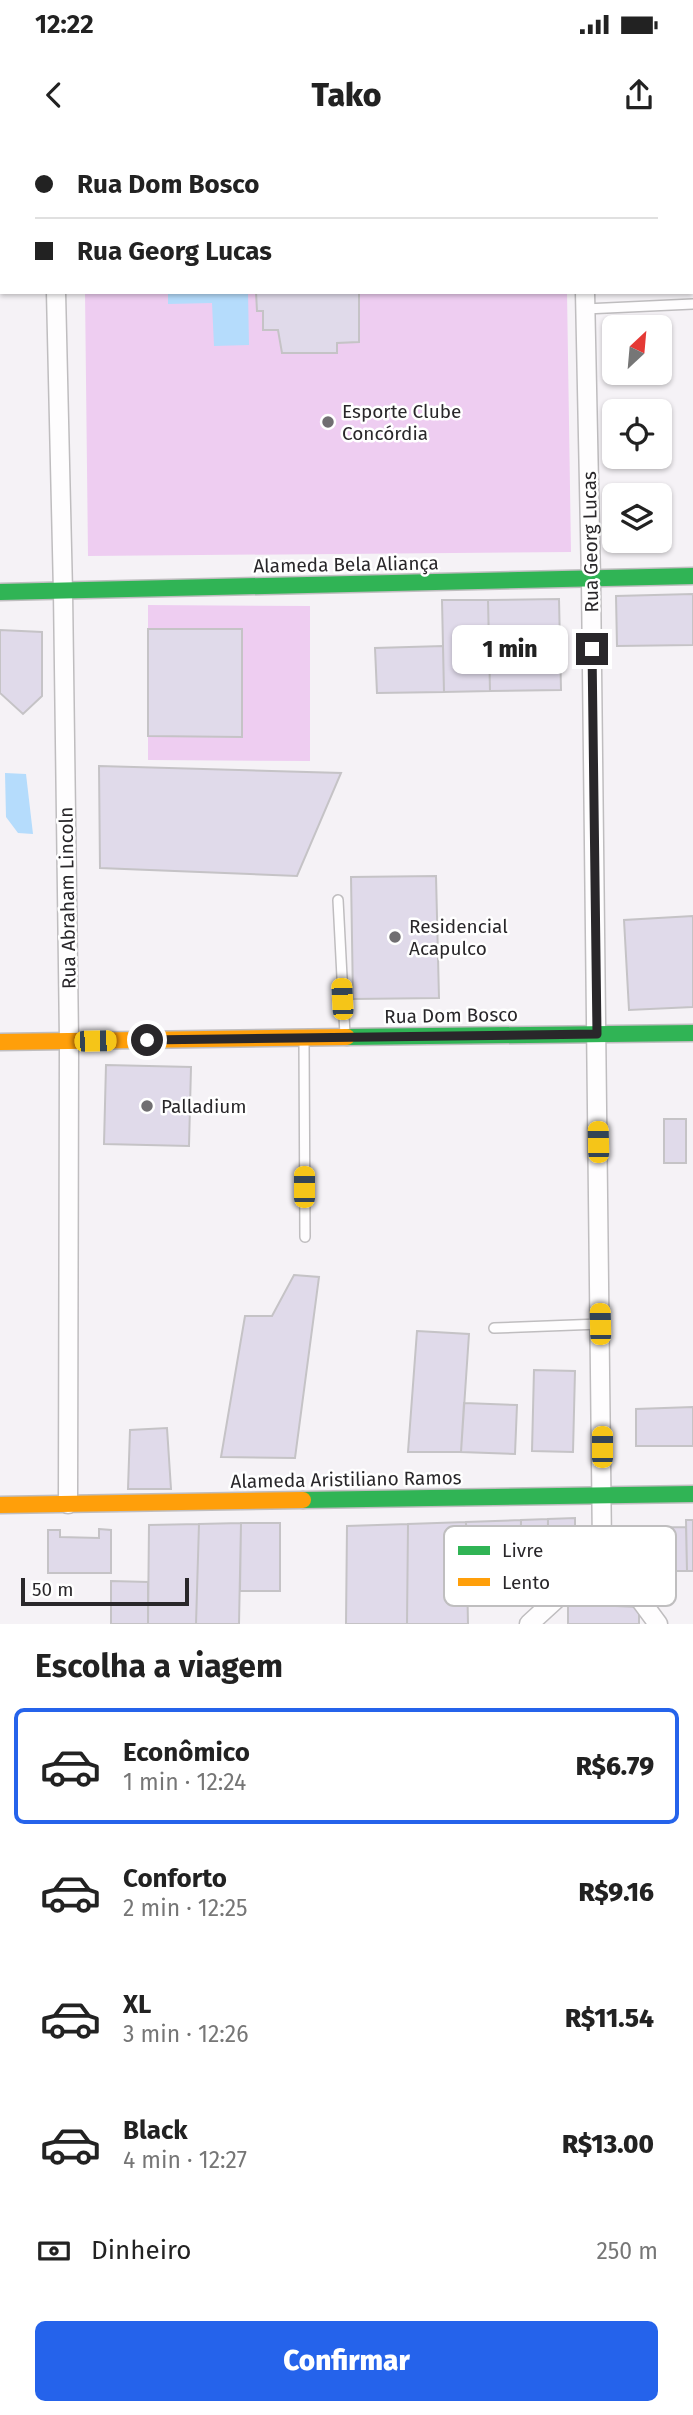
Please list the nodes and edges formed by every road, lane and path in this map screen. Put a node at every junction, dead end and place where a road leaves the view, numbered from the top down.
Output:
1 (56, 294) edge
2 (585, 301) edge
3 (693, 304) edge
4 (693, 576) edge
5 (591, 580) junction
6 (0, 592) edge
7 (63, 592) junction
8 (338, 900) dead end
9 (693, 1033) edge
10 (597, 1034) junction
11 (304, 1038) junction
12 (345, 1038) junction
13 (69, 1041) junction
14 (0, 1042) edge
15 (305, 1237) dead end
16 (600, 1324) junction
17 (494, 1328) dead end
18 (693, 1494) edge
19 (602, 1496) junction
20 (68, 1504) junction
21 (0, 1505) edge
22 (602, 1526) edge
23 (549, 1606) edge
24 (645, 1606) edge
25 (530, 1624) edge
26 (658, 1624) edge

1 - 7 street, Rua Abraham Lincoln
2 - 3 lane
2 - 5 street, Rua Georg Lucas
4 - 5 street, Alameda Bela Aliança
5 - 7 street, Alameda Bela Aliança
5 - 10 street, Rua Georg Lucas
6 - 7 street, Alameda Bela Aliança
7 - 13 street, Rua Abraham Lincoln
8 - 12 lane
9 - 10 street, Rua Dom Bosco
10 - 12 street, Rua Dom Bosco
10 - 16 street, Rua Georg Lucas
11 - 12 street, Rua Dom Bosco
11 - 13 street, Rua Dom Bosco
11 - 15 lane
13 - 14 street, Rua Dom Bosco
13 - 20 street, Rua Abraham Lincoln
16 - 17 lane
16 - 19 street, Rua Georg Lucas
18 - 19 street, Alameda Aristiliano Ramos
19 - 20 street, Alameda Aristiliano Ramos
19 - 22 street, Rua Georg Lucas
20 - 21 street, Alameda Aristiliano Ramos
23 - 25 street
24 - 26 street

